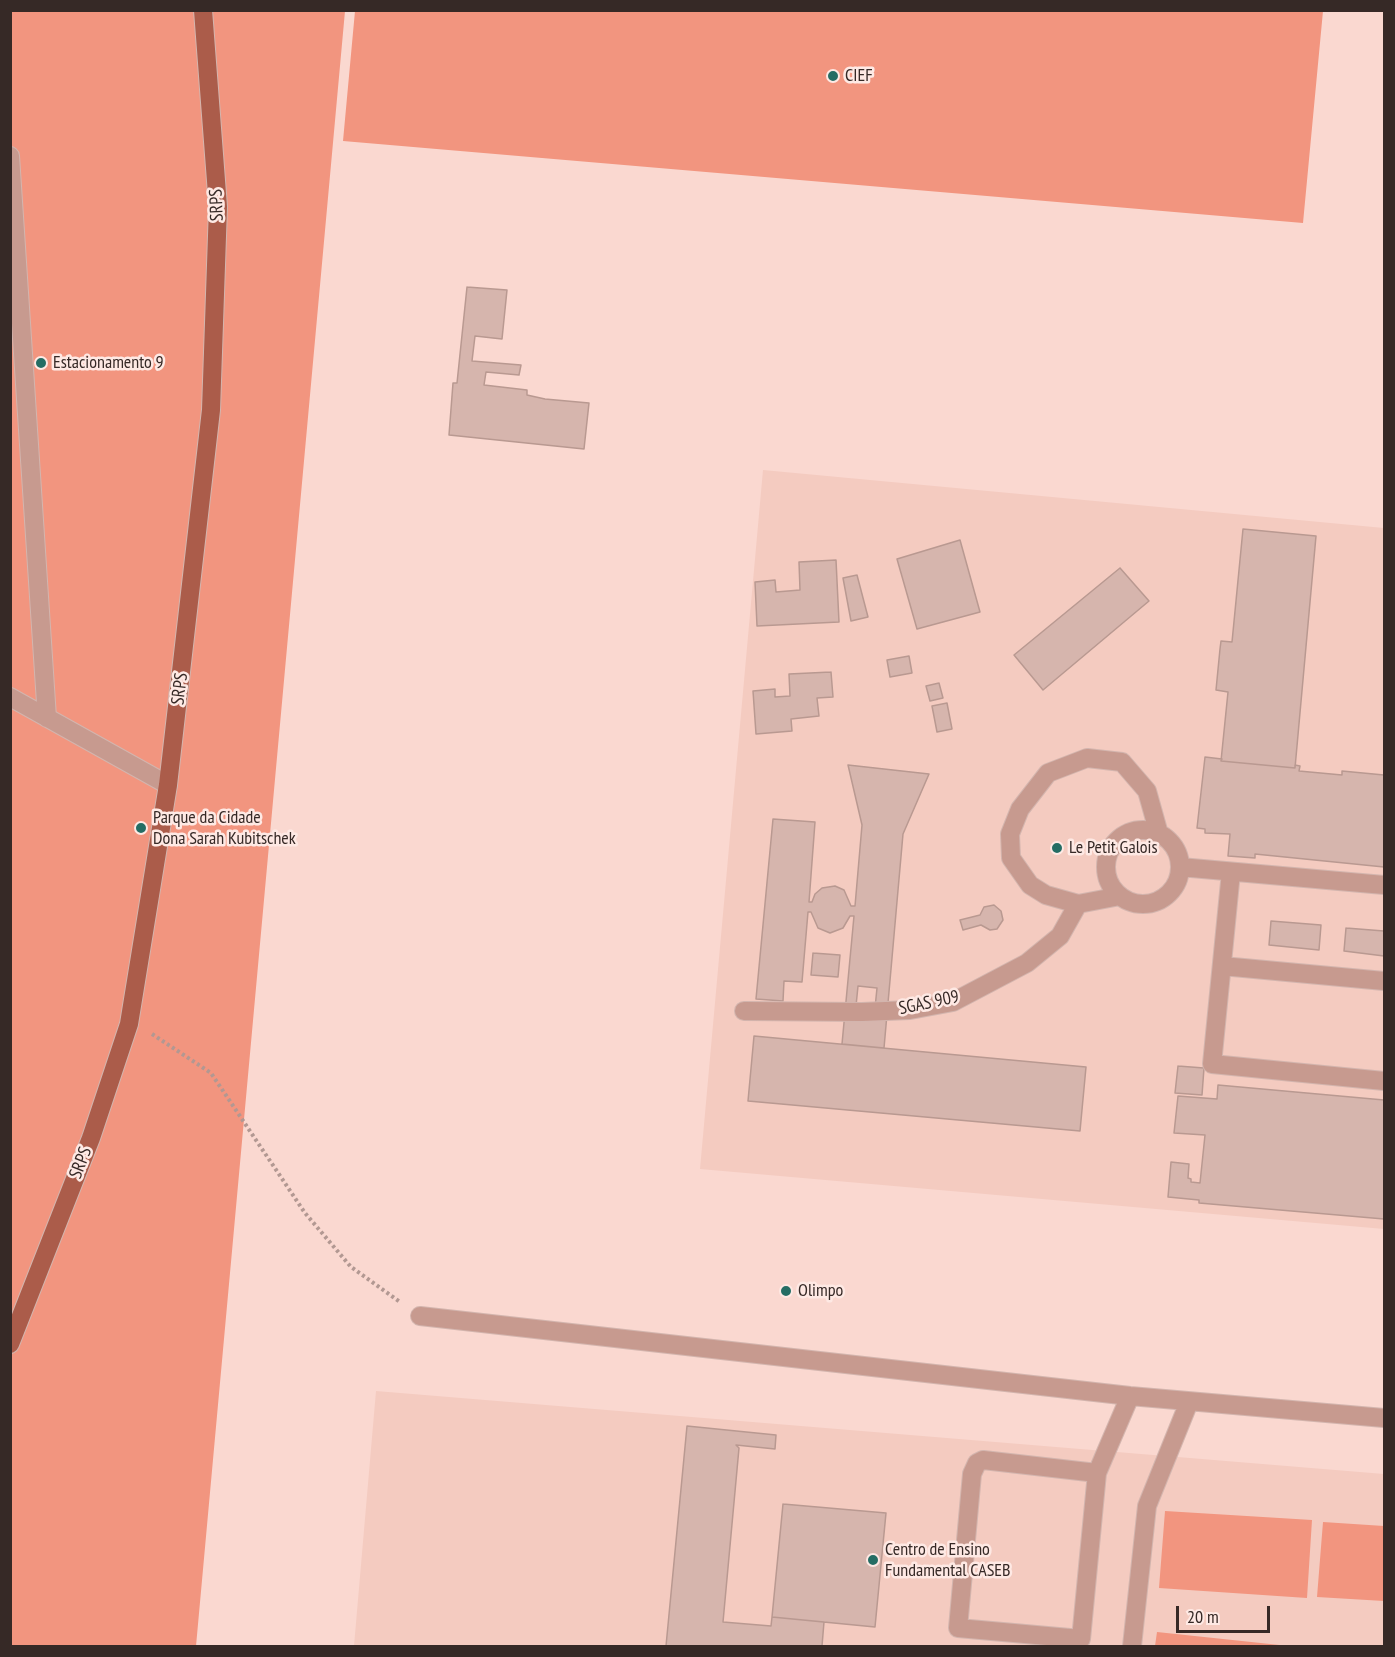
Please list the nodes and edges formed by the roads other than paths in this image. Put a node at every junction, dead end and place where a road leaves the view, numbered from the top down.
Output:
1 (203, 10) edge
2 (10, 156) edge
3 (10, 697) edge
4 (47, 718) junction
5 (168, 785) junction
6 (1159, 834) junction
7 (1180, 867) junction
8 (1231, 872) junction
9 (1384, 885) edge
10 (1120, 896) junction
11 (1078, 904) junction
12 (1222, 966) junction
13 (1384, 981) edge
14 (744, 1011) dead end
15 (1384, 1081) edge
16 (420, 1316) road end
17 (10, 1344) edge
18 (1130, 1396) junction
19 (1189, 1402) junction
20 (1384, 1418) edge
21 (1097, 1473) junction
22 (1132, 1647) edge

1 - 5 main road, SRPS
2 - 4 lane
3 - 4 lane
4 - 5 lane
5 - 17 main road, SRPS
6 - 7 lane
6 - 10 lane
6 - 11 lane
7 - 8 lane
7 - 10 lane
8 - 9 lane
8 - 12 lane
10 - 11 lane
11 - 14 lane, SGAS 909
12 - 13 lane
12 - 15 lane
16 - 18 lane
18 - 19 lane
18 - 21 lane
19 - 20 lane
19 - 22 lane
21 - 21 lane

